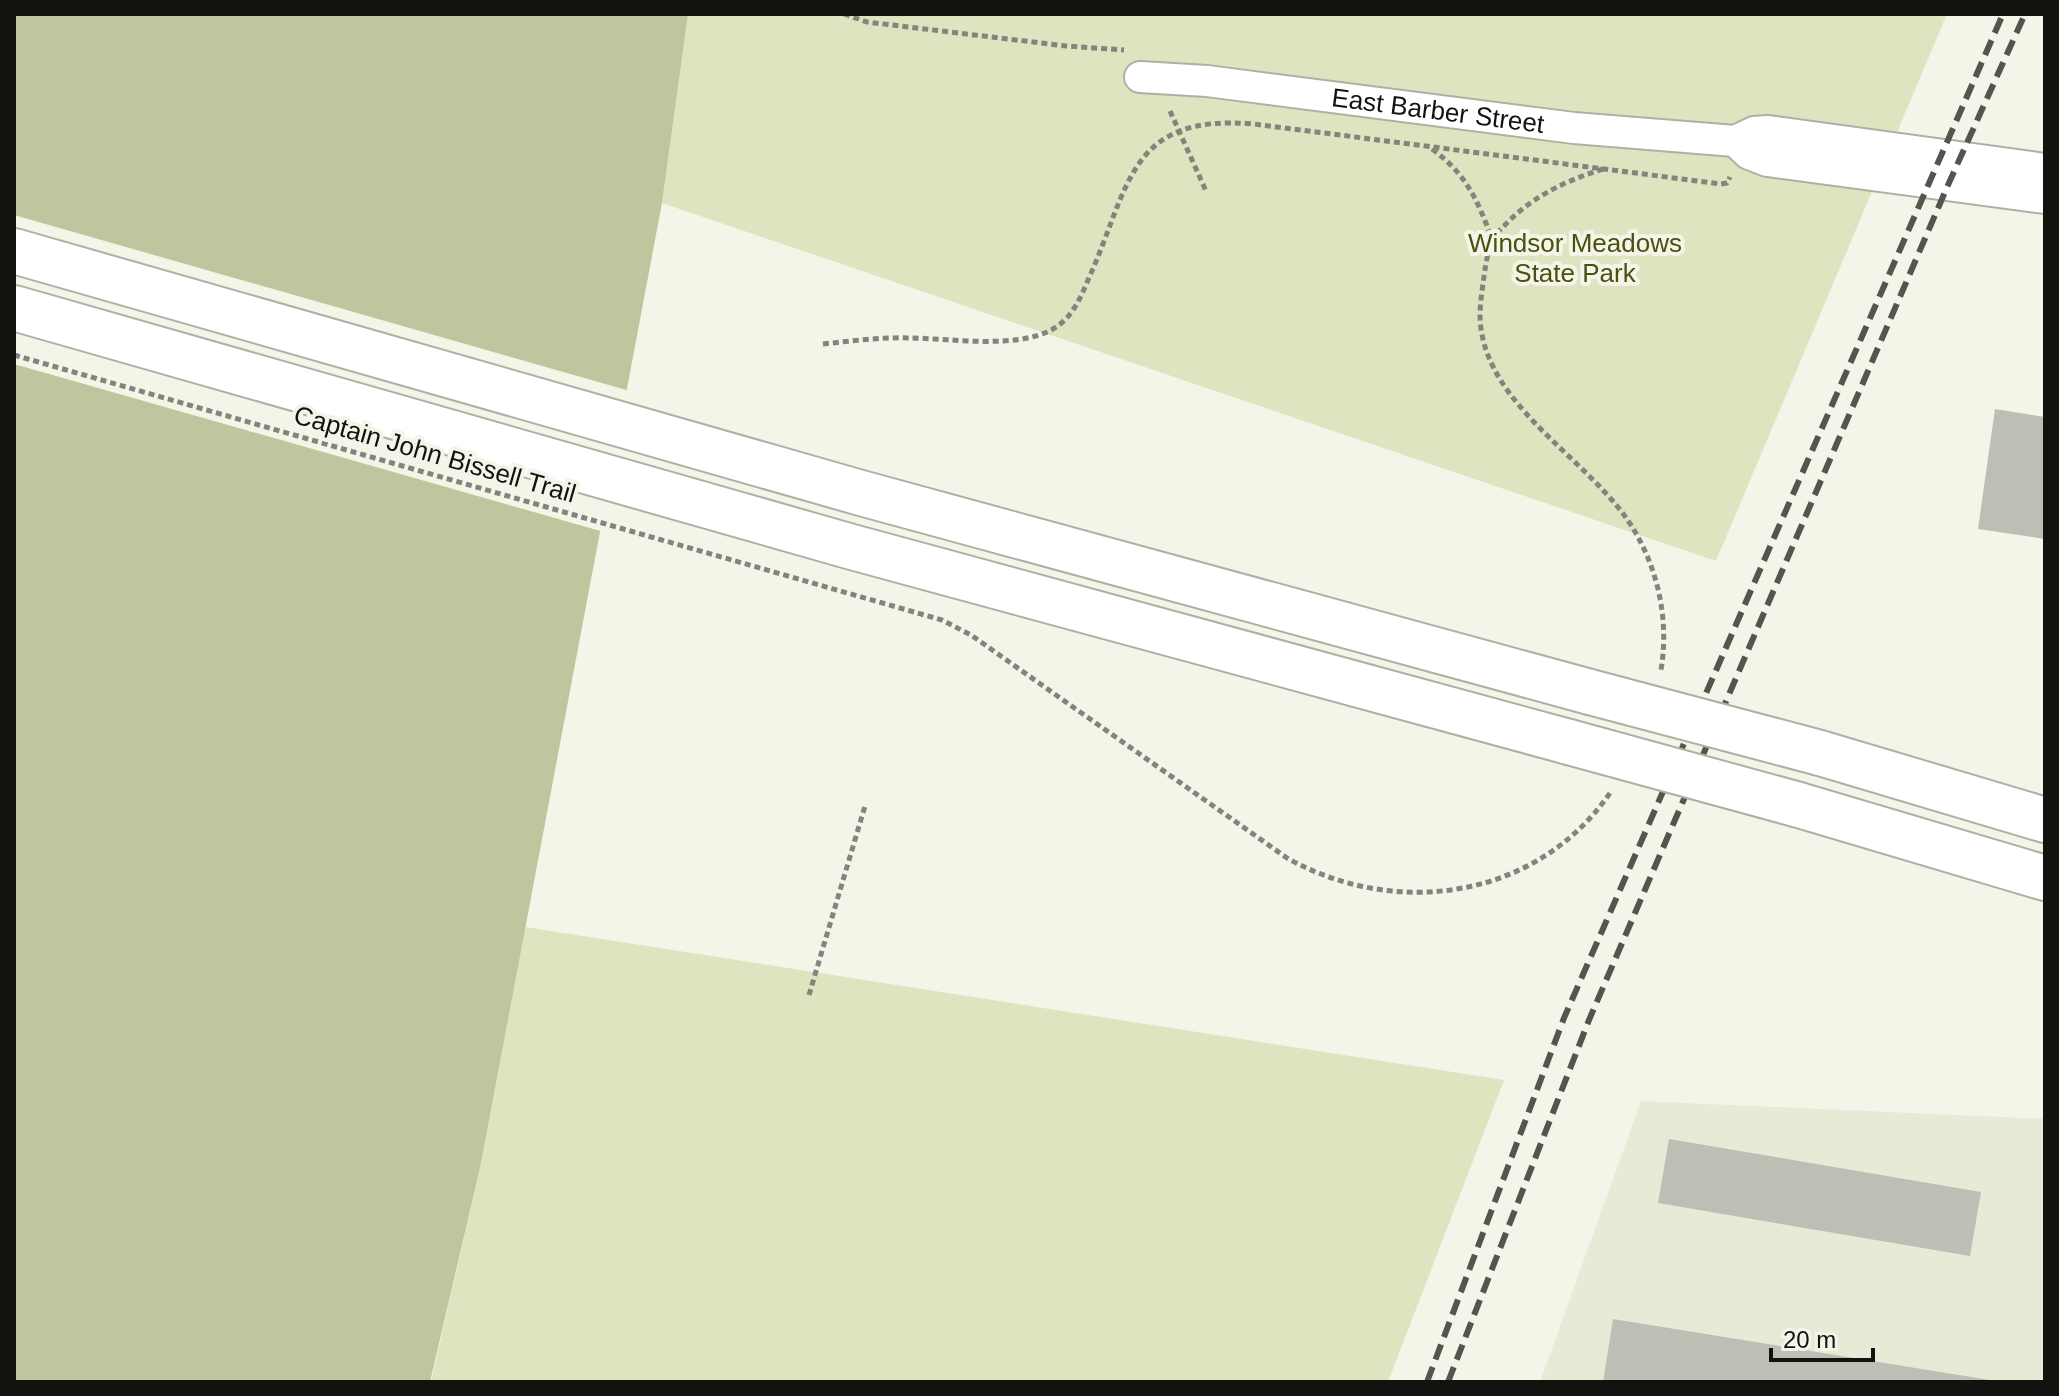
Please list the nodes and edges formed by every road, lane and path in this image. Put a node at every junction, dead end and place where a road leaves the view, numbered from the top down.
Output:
1 (844, 14) edge
2 (1136, 63) joint
3 (1178, 130) junction
4 (1430, 148) junction
5 (1733, 154) junction
6 (1603, 169) junction
7 (2045, 169) edge
8 (1206, 191) dead end
9 (2045, 198) edge
10 (14, 251) edge
11 (14, 308) edge
12 (823, 344) dead end
13 (14, 355) edge
14 (845, 592) dead end
15 (865, 806) dead end
16 (2045, 820) edge
17 (2045, 878) edge
18 (809, 995) dead end

1 - 2 path
2 - 5 street, East Barber Street
3 - 4 path
3 - 8 path
3 - 12 path
4 - 6 path
4 - 6 path
5 - 6 path
5 - 7 street, East Barber Street
5 - 9 street, East Barber Street
10 - 16 highway, bridge
11 - 17 highway, bridge
13 - 14 path, Captain John Bissell Trail
15 - 18 path

